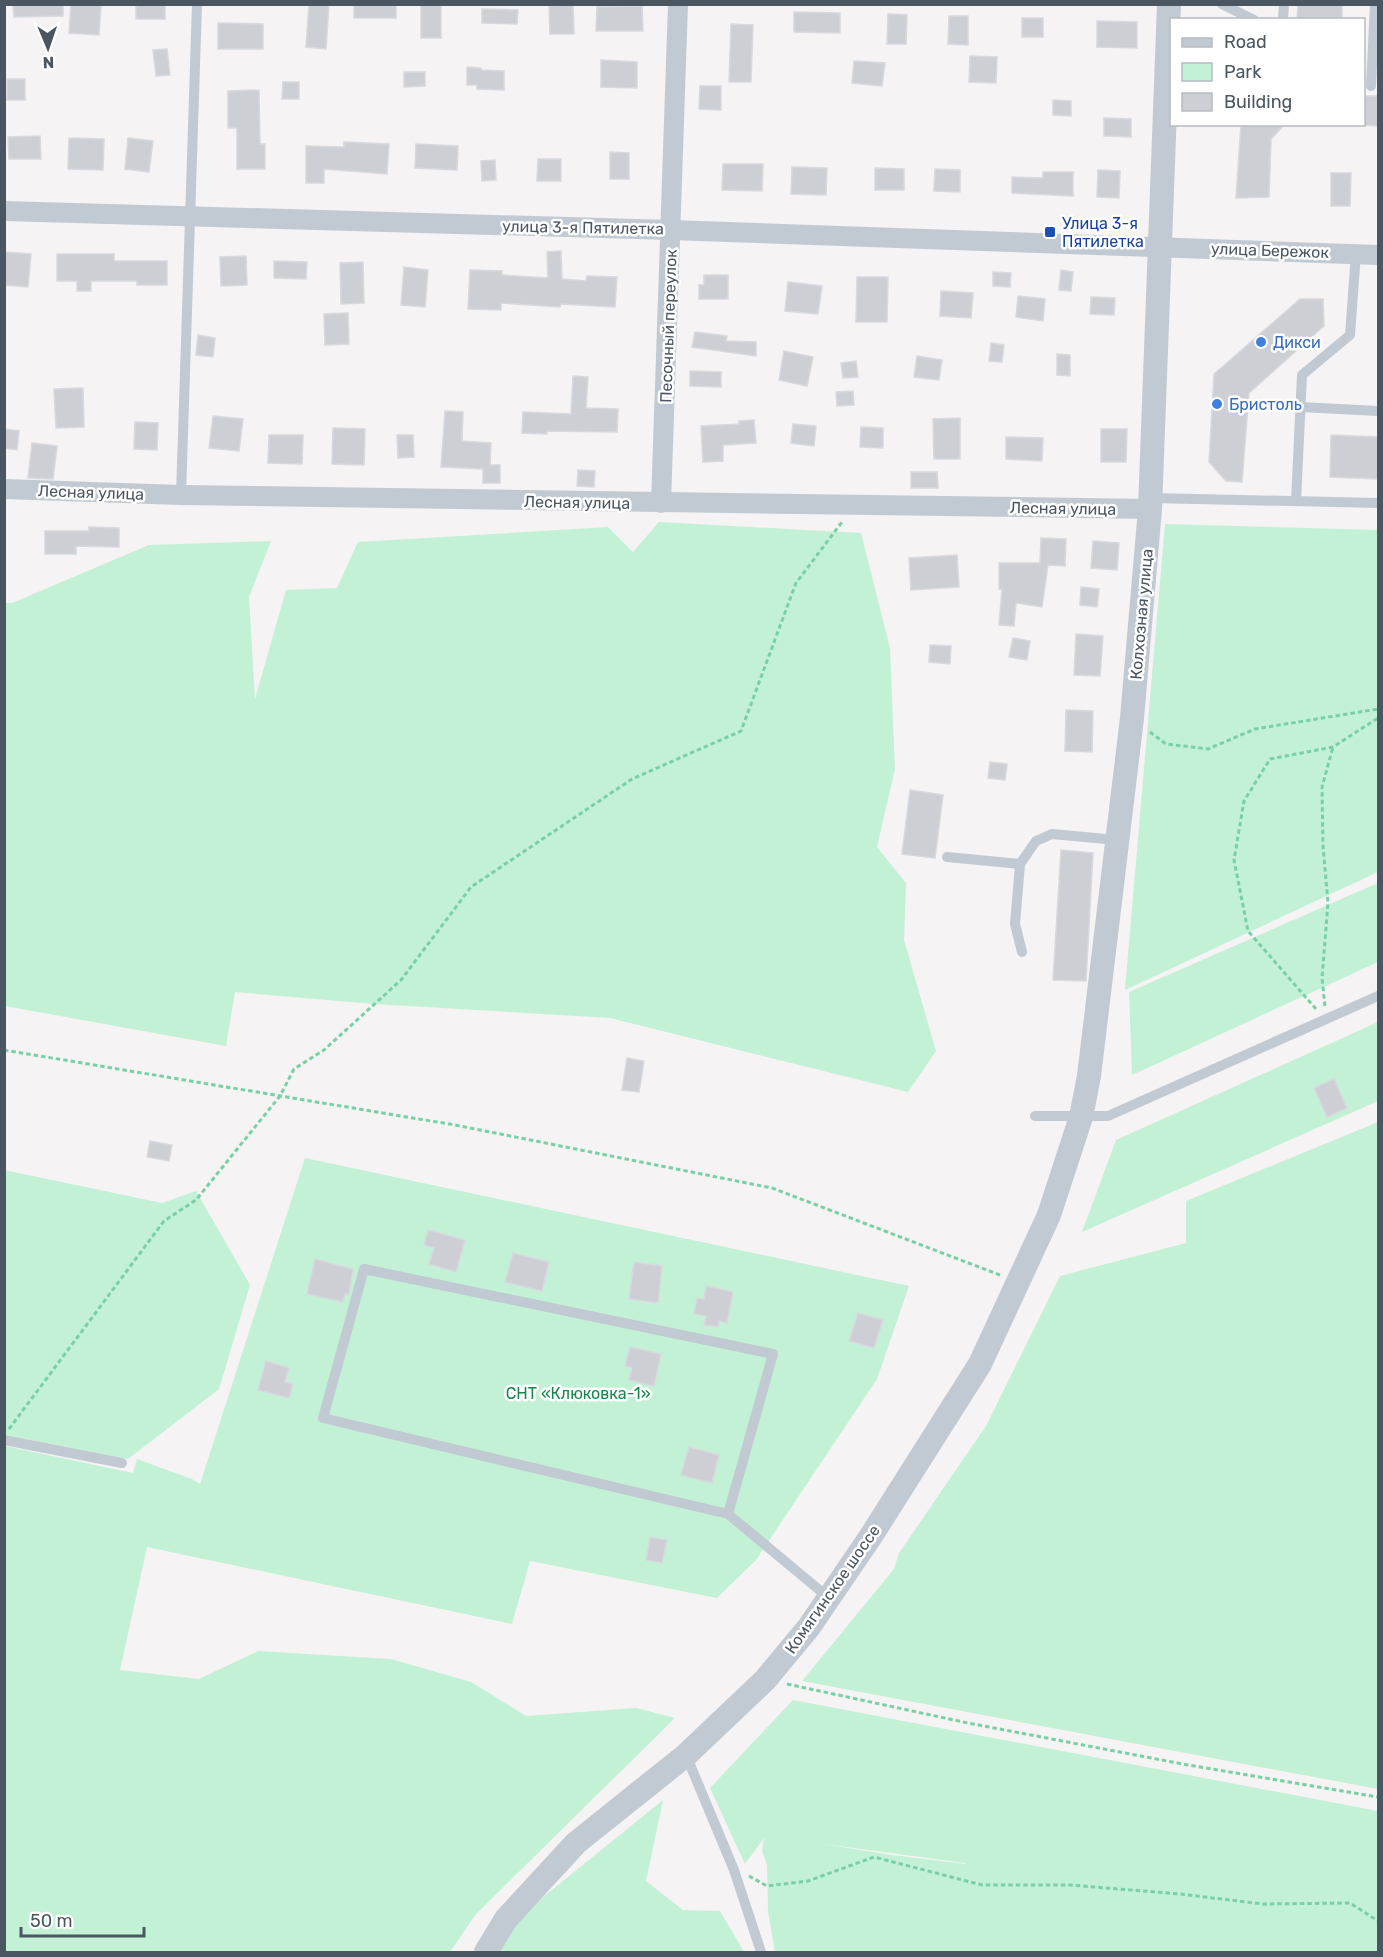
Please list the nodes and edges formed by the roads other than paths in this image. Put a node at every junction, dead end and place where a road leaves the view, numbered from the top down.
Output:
1 (197, 4) edge
2 (678, 4) edge
3 (1169, 4) edge
4 (1222, 4) edge
5 (1375, 4) edge
6 (1250, 18) edge
7 (1169, 78) edge
8 (1371, 86) edge
9 (4, 211) edge
10 (189, 218) junction
11 (671, 230) junction
12 (1160, 246) junction
13 (1356, 253) junction
14 (1378, 255) edge
15 (1300, 407) junction
16 (1378, 411) edge
17 (4, 489) edge
18 (181, 495) junction
19 (1296, 501) junction
20 (661, 503) junction
21 (1150, 503) junction
22 (1378, 503) edge
23 (1118, 840) junction
24 (947, 856) dead end
25 (1020, 864) junction
26 (1022, 952) dead end
27 (1378, 996) edge
28 (1035, 1116) dead end
29 (1081, 1117) junction
30 (1049, 1215) joint
31 (4, 1440) edge
32 (122, 1463) dead end
33 (728, 1514) junction
34 (829, 1598) junction
35 (686, 1755) junction
36 (486, 1953) edge
37 (761, 1953) edge

1 - 10 lane
2 - 11 street, Песочный переулок
3 - 7 street, Колхозная улица
4 - 6 lane
5 - 8 lane
7 - 12 street, Колхозная улица
9 - 10 street, улица 3-я Пятилетка
10 - 11 street, улица 3-я Пятилетка
10 - 18 lane
11 - 12 street, улица 3-я Пятилетка
11 - 20 street, Песочный переулок
12 - 13 street, улица Бережок
12 - 21 street, Колхозная улица
13 - 14 street, улица Бережок
13 - 15 lane
15 - 16 lane
15 - 19 lane
17 - 18 street, Лесная улица
18 - 20 street, Лесная улица
19 - 21 lane
19 - 22 lane
20 - 21 street, Лесная улица
21 - 23 street, Колхозная улица
23 - 25 lane
23 - 29 street, Колхозная улица
24 - 25 lane
25 - 26 lane
27 - 29 lane
28 - 29 lane
29 - 30 street, Колхозная улица
30 - 34 street, Комягинское шоссе
31 - 32 lane
33 - 33 lane
33 - 34 lane
34 - 35 street, Комягинское шоссе
35 - 36 street, Комягинское шоссе
35 - 37 lane

